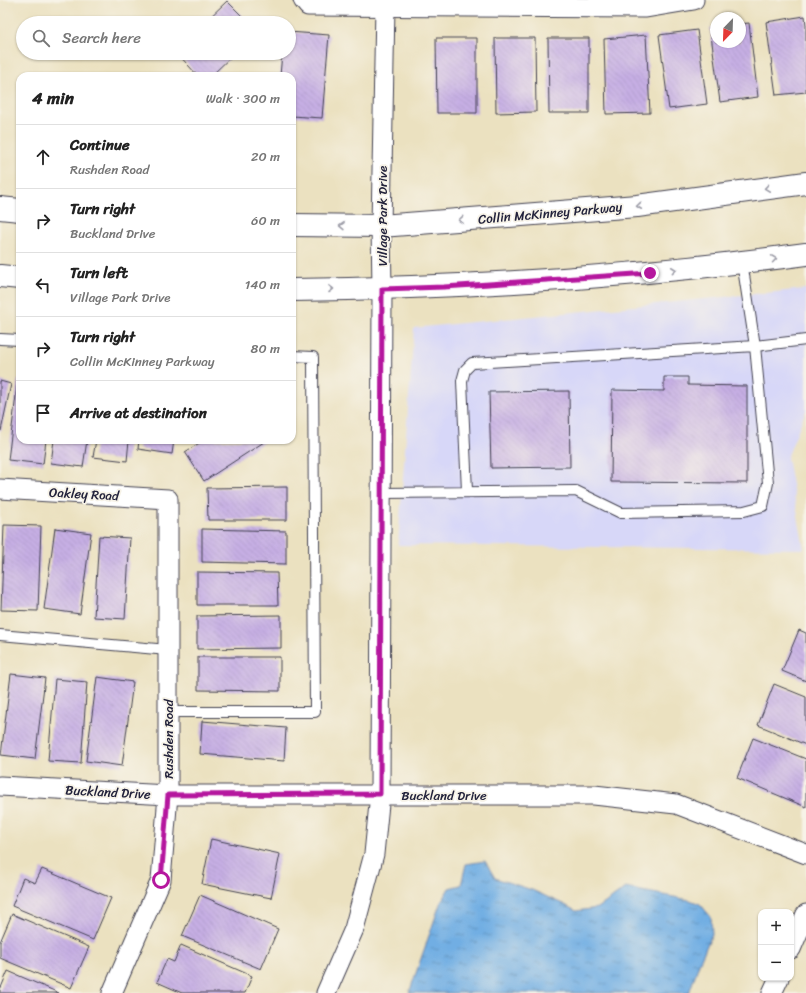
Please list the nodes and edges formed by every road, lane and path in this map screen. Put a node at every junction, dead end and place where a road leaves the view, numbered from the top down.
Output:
1 (694, 0) edge
2 (305, 3) edge
3 (569, 4) edge
4 (385, 6) junction
5 (806, 183) edge
6 (0, 208) edge
7 (16, 210) edge
8 (296, 225) edge
9 (381, 226) junction
10 (806, 254) edge
11 (742, 262) junction
12 (0, 276) edge
13 (16, 278) edge
14 (382, 289) junction
15 (296, 290) edge
16 (0, 339) edge
17 (16, 340) edge
18 (806, 340) edge
19 (754, 346) junction
20 (296, 356) edge
21 (0, 489) edge
22 (467, 491) junction
23 (382, 492) junction
24 (168, 499) joint
25 (0, 635) edge
26 (168, 650) junction
27 (168, 712) junction
28 (0, 786) edge
29 (380, 794) junction
30 (168, 795) junction
31 (806, 854) edge
32 (806, 914) edge
33 (793, 945) edge
34 (778, 981) edge
35 (112, 993) edge
36 (326, 993) edge
37 (772, 993) edge

1 - 3 street
2 - 4 street
3 - 4 street
4 - 9 street, Village Park Drive
5 -> 9 street, Collin McKinney Parkway
6 - 7 street
9 -> 8 street, Collin McKinney Parkway
9 - 14 street, Village Park Drive
11 -> 10 street
14 -> 11 street
11 - 19 lane
12 - 13 street
15 -> 14 street
14 - 23 street, Village Park Drive
16 - 17 lane
18 - 19 lane
19 - 22 lane
19 - 22 lane
20 - 27 lane
21 - 24 street, Oakley Road
22 - 23 lane
23 - 29 street, Village Park Drive
24 - 26 street, Rushden Road
25 - 26 lane
26 - 27 street, Rushden Road
27 - 30 street, Rushden Road
28 - 30 street, Buckland Drive
29 - 30 street, Buckland Drive
29 - 31 street, Buckland Drive
29 - 36 street, Village Park Drive
30 - 35 street, Rushden Road
32 - 33 street
34 - 37 street

